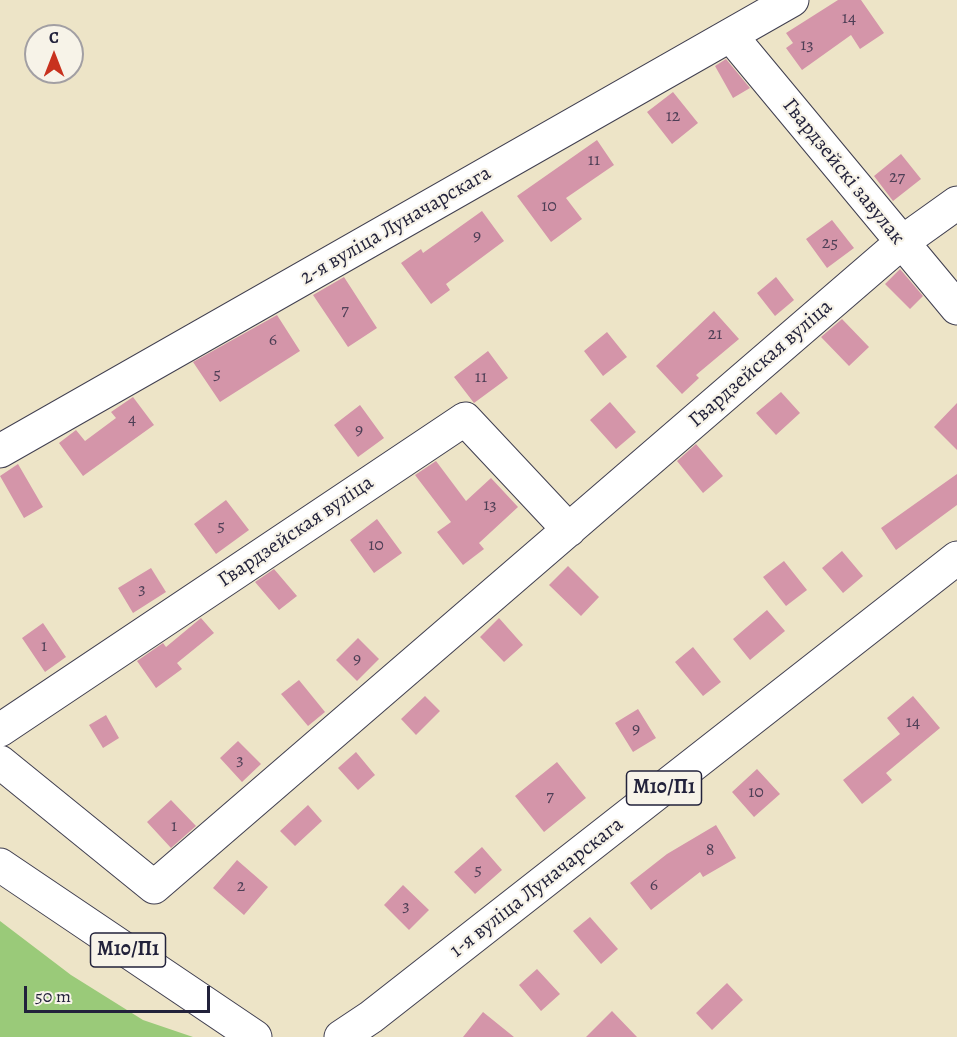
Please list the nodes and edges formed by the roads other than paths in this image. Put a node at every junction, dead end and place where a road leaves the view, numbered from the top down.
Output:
1 (792, 0) edge
2 (731, 36) junction
3 (957, 203) edge
4 (901, 243) junction
5 (957, 308) edge
6 (0, 452) edge
7 (569, 530) junction
8 (957, 558) edge
9 (0, 730) edge
10 (0, 762) edge
11 (0, 865) edge
12 (370, 1027) edge
13 (255, 1037) edge
14 (341, 1037) edge

1 - 2 street, 2-я вуліца Луначарскага
2 - 4 street, Гвардзейскі завулак
2 - 6 street, 2-я вуліца Луначарскага
3 - 4 street, Гвардзейская вуліца
4 - 5 street, Гвардзейскі завулак
4 - 7 street, Гвардзейская вуліца
7 - 9 street, Гвардзейская вуліца
7 - 10 street, Гвардзейская вуліца
8 - 12 street, 1-я вуліца Луначарскага / М10/П1
11 - 13 street, М10/П1
12 - 14 street, 1-я вуліца Луначарскага / М10/П1

